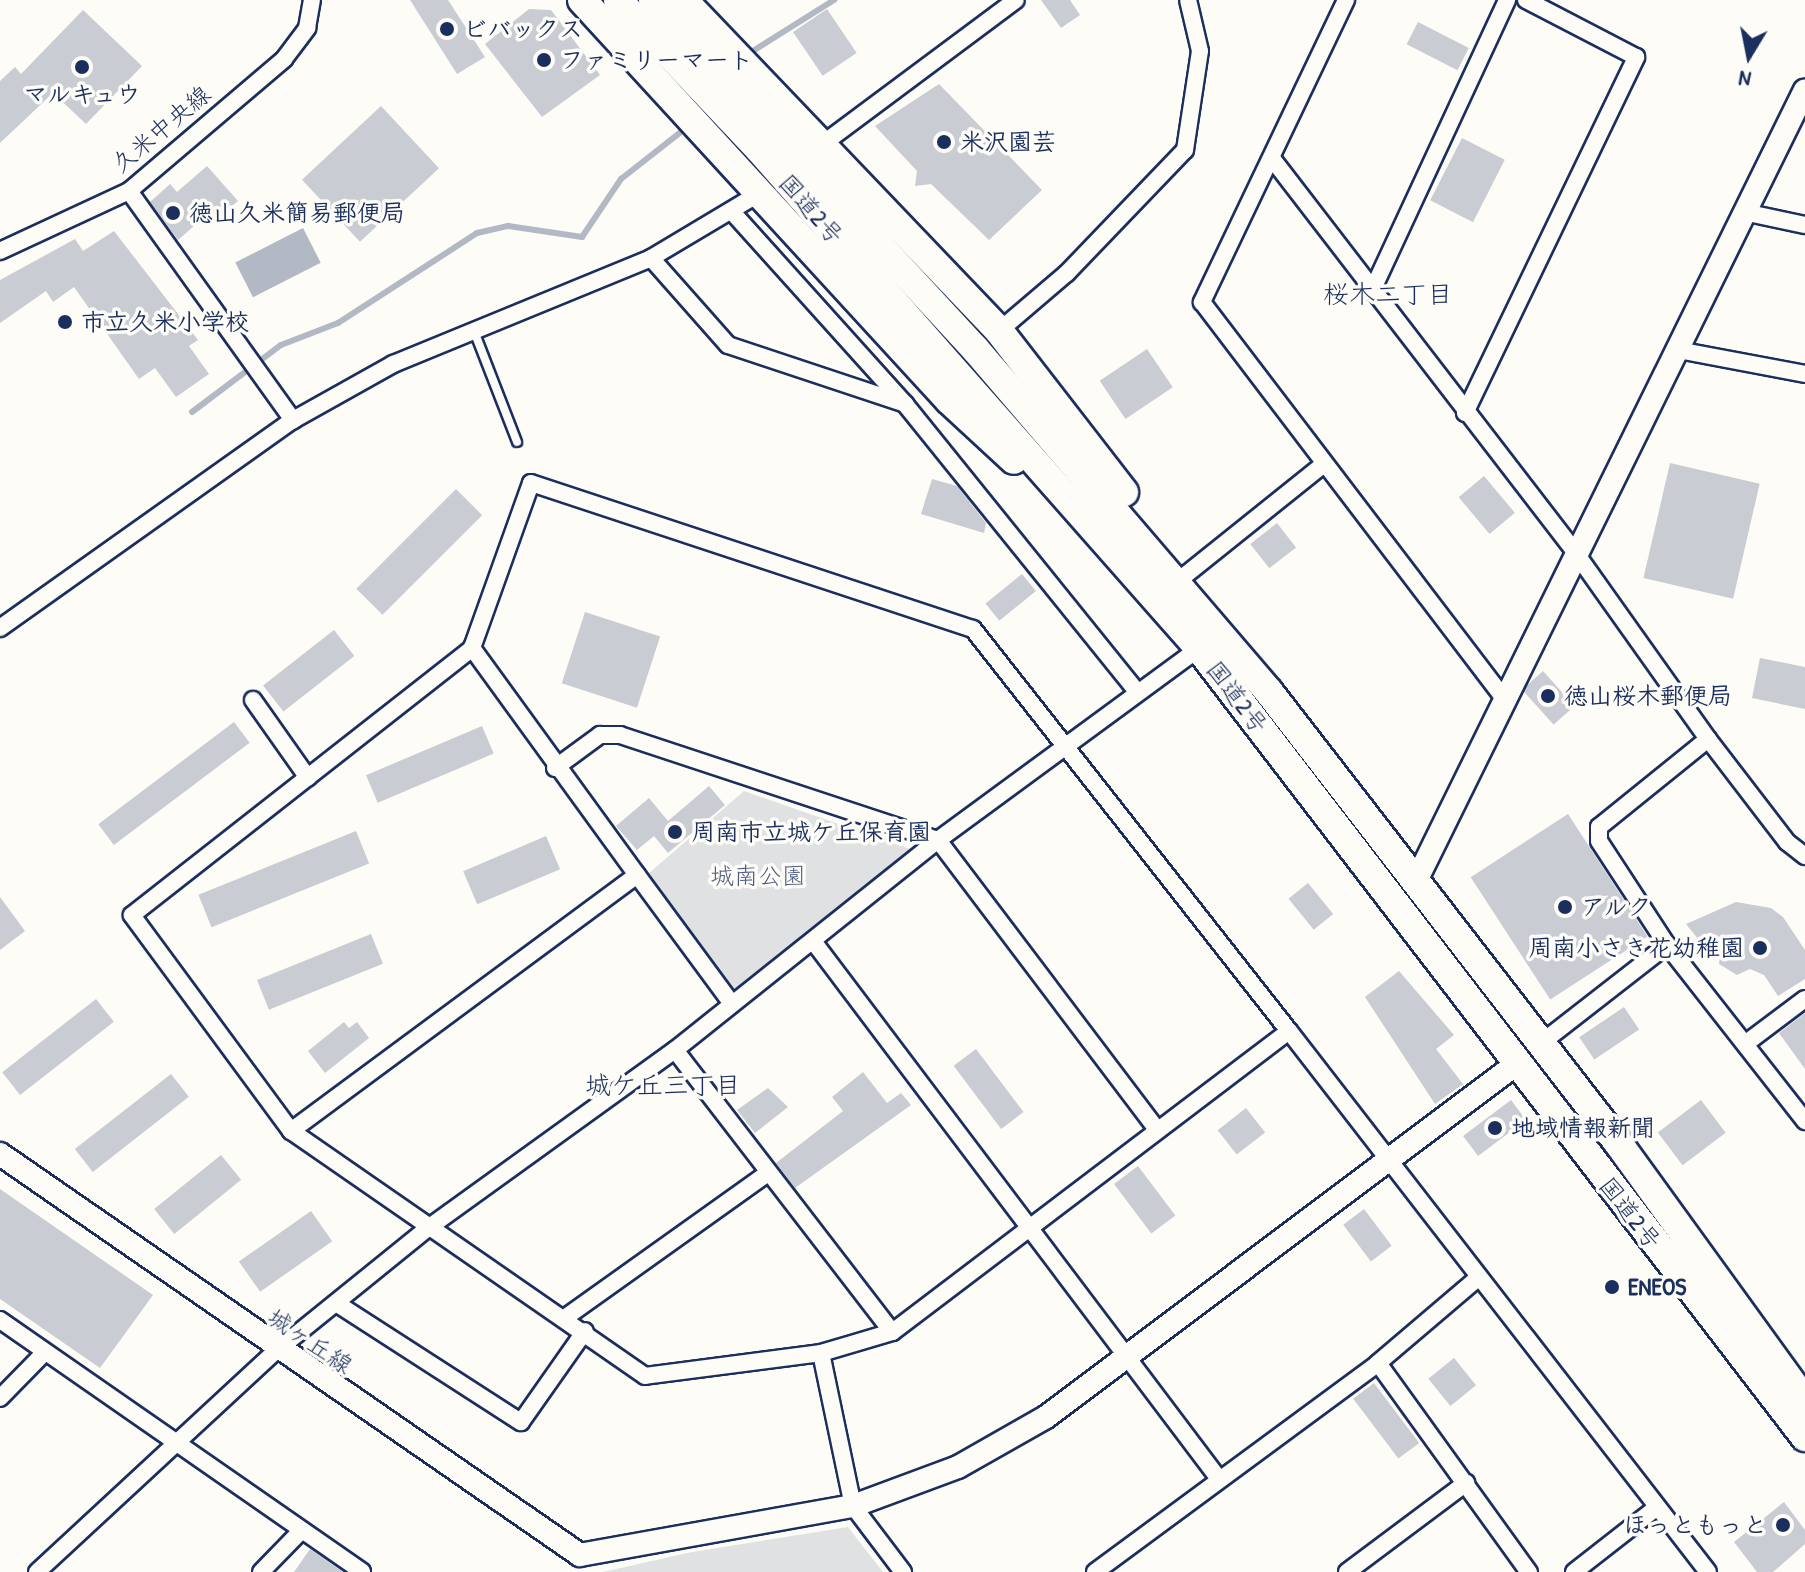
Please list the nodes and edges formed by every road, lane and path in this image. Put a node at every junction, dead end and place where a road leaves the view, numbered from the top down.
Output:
1 (312, 0) edge
2 (582, 0) edge
3 (618, 0) edge
4 (653, 0) edge
5 (683, 0) edge
6 (1016, 0) edge
7 (1188, 0) edge
8 (1346, 0) edge
9 (1507, 0) edge
10 (1526, 0) edge
11 (691, 59) junction
12 (1805, 90) edge
13 (820, 146) junction
14 (1274, 161) junction
15 (129, 191) junction
16 (760, 193) junction
17 (1744, 212) junction
18 (734, 214) junction
19 (1805, 225) edge
20 (0, 251) edge
21 (651, 258) junction
22 (1372, 291) junction
23 (474, 330) junction
24 (999, 331) junction
25 (1678, 350) junction
26 (1805, 374) edge
27 (905, 404) junction
28 (1465, 413) junction
29 (293, 420) junction
30 (517, 442) dead end
31 (1324, 464) junction
32 (1575, 552) junction
33 (1161, 575) junction
34 (0, 628) edge
35 (472, 648) junction
36 (1199, 648) junction
37 (1137, 692) junction
38 (1504, 698) junction
39 (253, 700) dead end
40 (1708, 739) junction
41 (1064, 747) junction
42 (555, 768) junction
43 (308, 778) junction
44 (938, 840) junction
45 (1805, 856) edge
46 (637, 875) junction
47 (1416, 881) junction
48 (813, 941) junction
49 (1667, 945) junction
50 (1805, 999) edge
51 (732, 1004) junction
52 (1289, 1031) junction
53 (1540, 1044) junction
54 (1745, 1044) junction
55 (675, 1050) junction
56 (1515, 1065) junction
57 (1805, 1121) edge
58 (1156, 1128) junction
59 (291, 1131) junction
60 (0, 1154) edge
61 (1388, 1162) junction
62 (768, 1173) junction
63 (1031, 1227) junction
64 (428, 1228) junction
65 (1478, 1278) junction
66 (336, 1303) junction
67 (566, 1317) junction
68 (0, 1320) edge
69 (585, 1331) junction
70 (892, 1332) junction
71 (276, 1351) junction
72 (45, 1352) junction
73 (821, 1353) junction
74 (1125, 1357) junction
75 (1378, 1363) junction
76 (0, 1398) edge
77 (1805, 1401) edge
78 (1805, 1437) edge
79 (174, 1445) junction
80 (1219, 1479) junction
81 (1466, 1483) junction
82 (853, 1506) junction
83 (1656, 1508) junction
84 (301, 1531) junction
85 (577, 1564) edge
86 (37, 1572) edge
87 (261, 1572) edge
88 (362, 1572) edge
89 (903, 1572) edge
90 (1095, 1572) edge
91 (1347, 1572) edge
92 (1529, 1572) edge
93 (1574, 1572) edge
94 (1708, 1572) edge

1 - 15 street, 久米中央線
2 - 16 highway
3 - 11 highway, 国道2号
4 - 11 highway, 国道2号
5 - 13 highway
6 - 13 street
7 - 24 street
8 - 14 street
9 - 22 street
10 - 28 street
11 - 33 highway, 国道2号
12 - 17 street
13 - 24 highway
14 - 22 street
14 - 31 street
15 - 20 street, 久米中央線
15 - 29 street
16 - 18 street
16 - 33 highway
17 - 19 street
17 - 25 street
18 - 21 street
18 - 27 street
21 - 23 street
21 - 27 street
22 - 28 street
23 - 29 street
23 - 30 lane
24 - 33 highway
25 - 26 street
25 - 32 street
27 - 37 street
28 - 32 street
29 - 34 street
31 - 33 street
31 - 38 street
32 - 38 street
32 - 40 street
33 - 36 highway, 国道2号
33 - 47 highway, 国道2号
35 - 41 street
35 - 42 street
35 - 43 street
36 - 37 street
36 - 56 highway, 国道2号
37 - 41 street
38 - 47 street
39 - 43 street
40 - 45 street
40 - 49 street
41 - 44 street
41 - 52 street
42 - 44 street
42 - 46 street
43 - 59 street
44 - 48 street
44 - 58 street
46 - 51 street
46 - 59 street
47 - 53 highway, 国道2号
48 - 51 street
48 - 63 street
49 - 53 street
49 - 54 street
50 - 54 street
51 - 55 street
52 - 58 street
52 - 61 street
53 - 77 highway, 国道2号
54 - 57 street
55 - 62 street
55 - 64 street
56 - 61 street
56 - 78 highway, 国道2号
58 - 63 street
59 - 64 street
60 - 71 street, 城ヶ丘線
61 - 65 street
61 - 74 street
62 - 67 street
62 - 70 street
63 - 70 street
63 - 74 street
64 - 66 street
64 - 67 street
65 - 75 street
65 - 83 street
66 - 69 street
66 - 71 street
67 - 69 street
68 - 72 street
69 - 73 street
70 - 73 street
71 - 79 street
71 - 85 street, 城ヶ丘線
72 - 76 street
72 - 79 street
73 - 82 street
74 - 80 street
74 - 82 street
75 - 80 street
75 - 81 street
79 - 84 street
79 - 86 street
80 - 90 street
81 - 91 street
81 - 92 street
82 - 85 street
82 - 89 street
83 - 93 street
83 - 94 street
84 - 87 street
84 - 88 street

